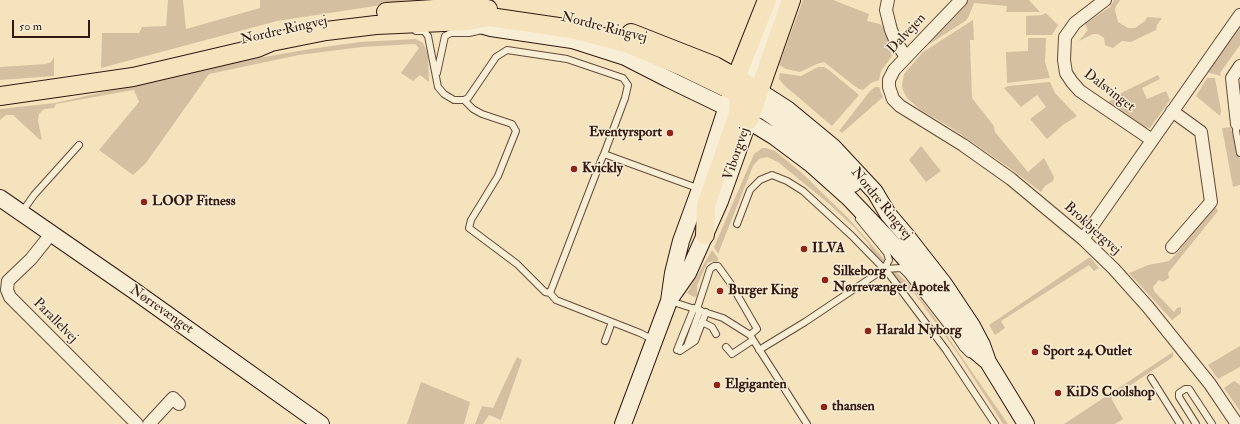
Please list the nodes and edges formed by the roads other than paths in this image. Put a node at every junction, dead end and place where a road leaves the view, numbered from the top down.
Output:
1 (767, 0) edge
2 (779, 0) edge
3 (791, 0) edge
4 (888, 0) edge
5 (961, 0) edge
6 (1105, 0) edge
7 (1240, 15) edge
8 (467, 21) junction
9 (491, 28) junction
10 (407, 31) dead end
11 (312, 41) dead end
12 (257, 48) junction
13 (906, 57) junction
14 (1240, 66) edge
15 (437, 76) junction
16 (110, 80) junction
17 (891, 94) joint
18 (0, 96) edge
19 (743, 99) junction
20 (464, 100) junction
21 (1172, 111) junction
22 (1237, 124) joint
23 (1152, 140) junction
24 (79, 145) dead end
25 (1240, 153) edge
26 (604, 154) junction
27 (700, 189) junction
28 (0, 198) edge
29 (849, 198) junction
30 (21, 213) junction
31 (737, 224) dead end
32 (51, 234) junction
33 (705, 235) joint
34 (1083, 239) junction
35 (1172, 247) dead end
36 (884, 270) junction
37 (550, 293) junction
38 (669, 301) junction
39 (699, 310) junction
40 (612, 322) junction
41 (702, 322) junction
42 (716, 334) dead end
43 (751, 338) junction
44 (655, 340) junction
45 (605, 341) dead end
46 (687, 346) junction
47 (726, 347) dead end
48 (759, 350) junction
49 (988, 362) junction
50 (1151, 378) dead end
51 (179, 404) dead end
52 (137, 424) edge
53 (149, 424) edge
54 (321, 424) edge
55 (623, 424) edge
56 (807, 424) edge
57 (995, 424) edge
58 (1026, 424) edge
59 (1180, 424) edge
60 (1196, 424) edge
61 (1212, 424) edge
62 (1239, 424) edge

1 - 19 main road, Viborgvej
2 - 19 main road
3 - 19 main road, Viborgvej
4 - 13 street
5 - 13 street, Dalvejen
6 - 23 street, Dalsvinget
7 - 21 street
8 - 9 main road, Nordre Ringvej
8 - 12 main road, Nordre Ringvej
8 - 19 main road
9 - 15 lane
9 - 19 main road, Nordre Ringvej
10 - 15 lane
11 - 12 lane
12 - 16 main road, Nordre Ringvej
13 - 17 street, Dalvejen
14 - 22 street
15 - 20 lane
16 - 18 main road, Nordre Ringvej
16 - 19 main road, Nordre Ringvej
17 - 34 street, Brokbjergvej
19 - 27 main road, Viborgvej
19 - 29 main road, Nordre Ringvej
19 - 33 main road
19 - 49 main road, Nordre Ringvej
20 - 26 lane
20 - 37 lane
21 - 23 street
21 - 35 street
22 - 25 lane
23 - 34 street
24 - 30 lane
26 - 27 lane
26 - 37 lane
27 - 38 main road, Viborgvej
28 - 30 main road, Nørrevænget
29 - 36 lane
29 - 49 main road, Nordre Ringvej
30 - 32 main road, Nørrevænget
31 - 36 lane
32 - 52 street, Parallelvej
32 - 54 main road, Nørrevænget
33 - 38 main road, Viborgvej
34 - 62 street, Brokbjergvej
36 - 48 lane
36 - 49 lane
36 - 57 lane
37 - 40 lane
38 - 39 lane
38 - 44 main road, Viborgvej
39 - 41 lane
39 - 43 lane
39 - 43 lane
39 - 46 lane
39 - 46 lane
40 - 44 lane
40 - 45 lane
41 - 42 lane
41 - 46 lane
43 - 47 lane
43 - 48 lane
44 - 55 main road, Viborgvej
48 - 56 lane
49 - 58 main road, Nordre Ringvej
50 - 59 lane
51 - 53 street
60 - 61 lane

